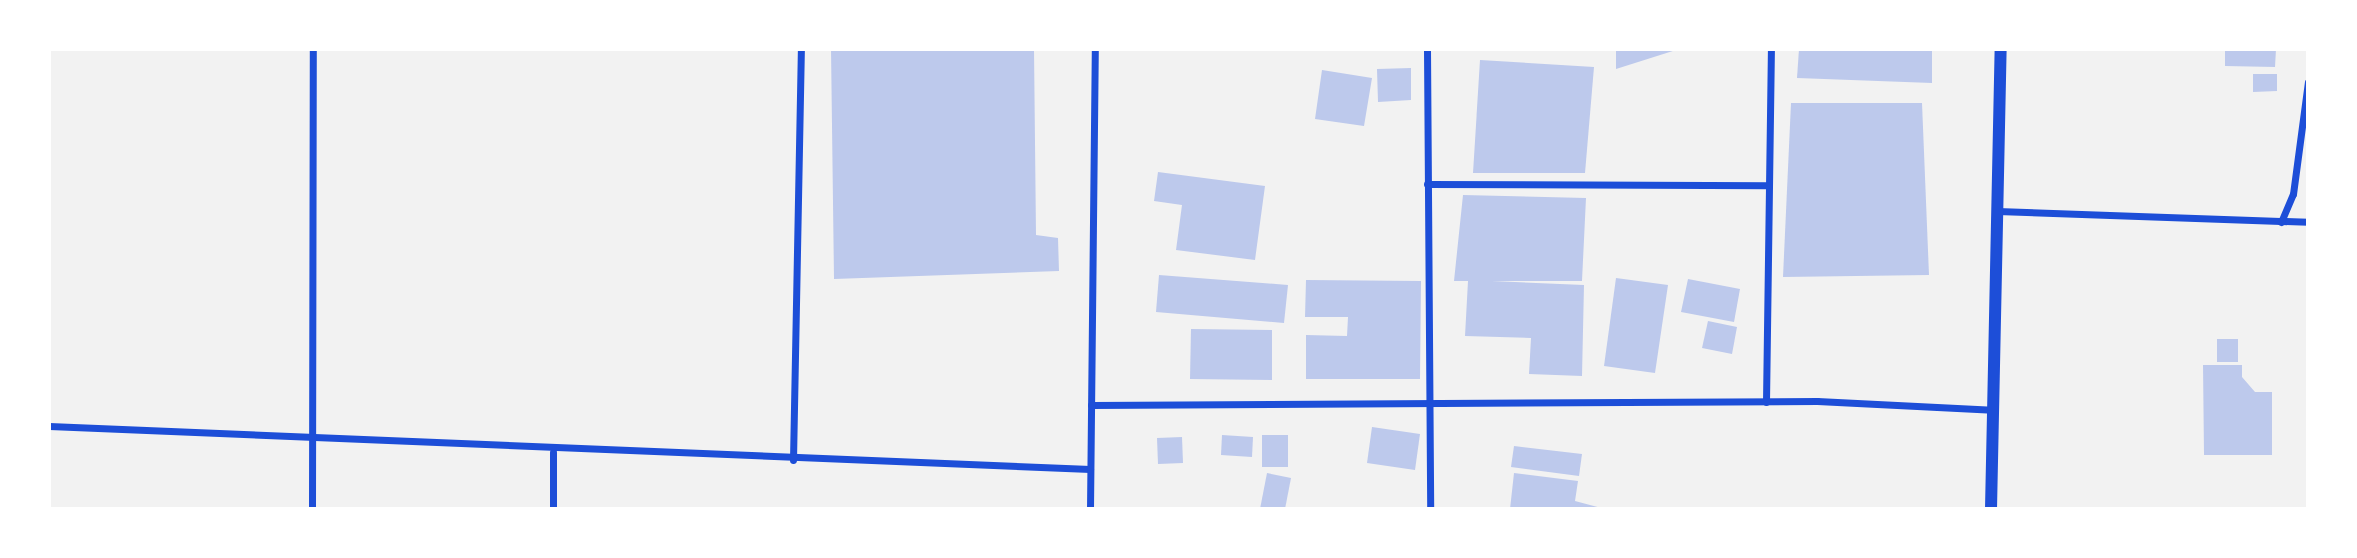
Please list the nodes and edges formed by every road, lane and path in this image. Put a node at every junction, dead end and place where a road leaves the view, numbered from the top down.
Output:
1 (313, 49) edge
2 (802, 49) edge
3 (1095, 49) edge
4 (1427, 49) edge
5 (1771, 49) edge
6 (2001, 49) edge
7 (2308, 82) edge
8 (1427, 184) junction
9 (1769, 185) junction
10 (1996, 211) junction
11 (2281, 222) junction
12 (2308, 222) edge
13 (1429, 400) junction
14 (1766, 402) junction
15 (1091, 405) junction
16 (1992, 410) junction
17 (49, 426) edge
18 (312, 437) junction
19 (553, 452) junction
20 (793, 460) junction
21 (1090, 469) junction
22 (312, 509) edge
23 (553, 509) edge
24 (1090, 509) edge
25 (1430, 509) edge
26 (1991, 509) edge

1 - 18 street
2 - 20 street
3 - 15 street
4 - 8 street
5 - 9 street
6 - 10 street
7 - 11 street
8 - 9 street
8 - 13 street
9 - 14 street
10 - 11 street
10 - 16 street
11 - 12 street
13 - 14 street
13 - 15 street
13 - 25 street
14 - 16 street
15 - 21 street
16 - 26 street
17 - 18 street
18 - 19 street
18 - 22 street
19 - 20 street
19 - 23 street
20 - 21 street
21 - 24 street

